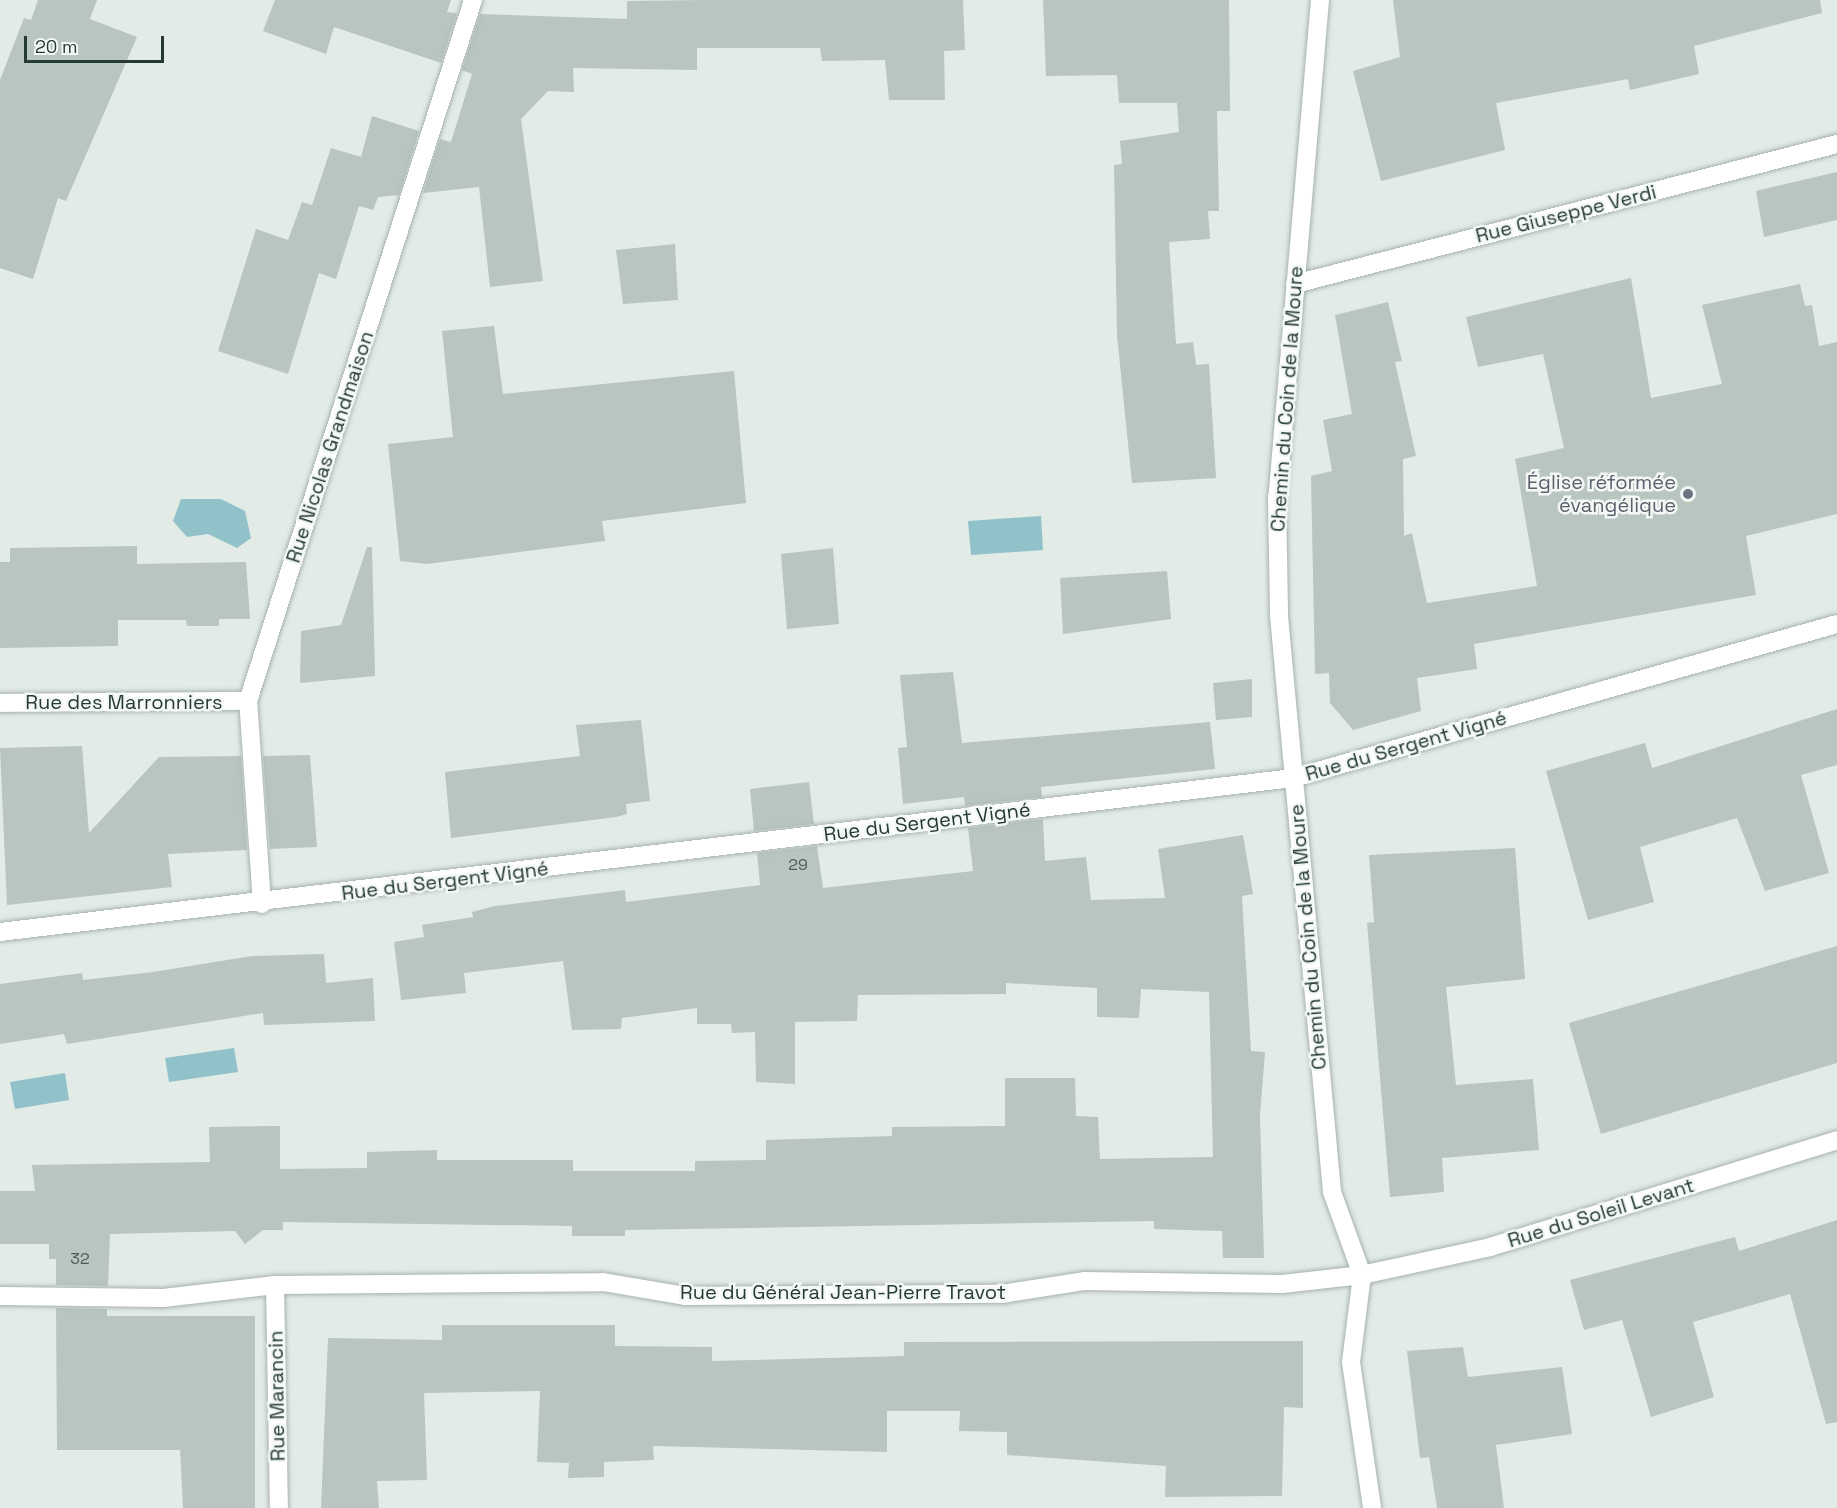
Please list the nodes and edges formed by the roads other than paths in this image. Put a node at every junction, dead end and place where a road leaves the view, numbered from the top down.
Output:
1 (473, 0) edge
2 (1320, 0) edge
3 (1837, 144) edge
4 (1295, 284) junction
5 (1837, 624) edge
6 (248, 701) junction
7 (0, 703) edge
8 (1293, 778) junction
9 (262, 904) junction
10 (0, 932) edge
11 (1837, 1140) edge
12 (1362, 1275) junction
13 (275, 1285) junction
14 (0, 1296) edge
15 (279, 1508) edge
16 (1372, 1508) edge

1 - 6 street, Rue Nicolas Grandmaison
2 - 4 street, Chemin du Coin de la Moure
3 - 4 street, Rue Giuseppe Verdi
4 - 8 street, Chemin du Coin de la Moure
5 - 8 street, Rue du Sergent Vigné
6 - 7 street, Rue des Marronniers
6 - 9 street, Rue Nicolas Grandmaison
8 - 9 street, Rue du Sergent Vigné
8 - 12 street, Chemin du Coin de la Moure
9 - 10 street, Rue du Sergent Vigné
11 - 12 street, Rue du Soleil Levant
12 - 13 street, Rue du Général Jean-Pierre Travot
12 - 16 street, Chemin du Coin de la Moure
13 - 14 street, Rue du Général Jean-Pierre Travot
13 - 15 street, Rue Marancin

